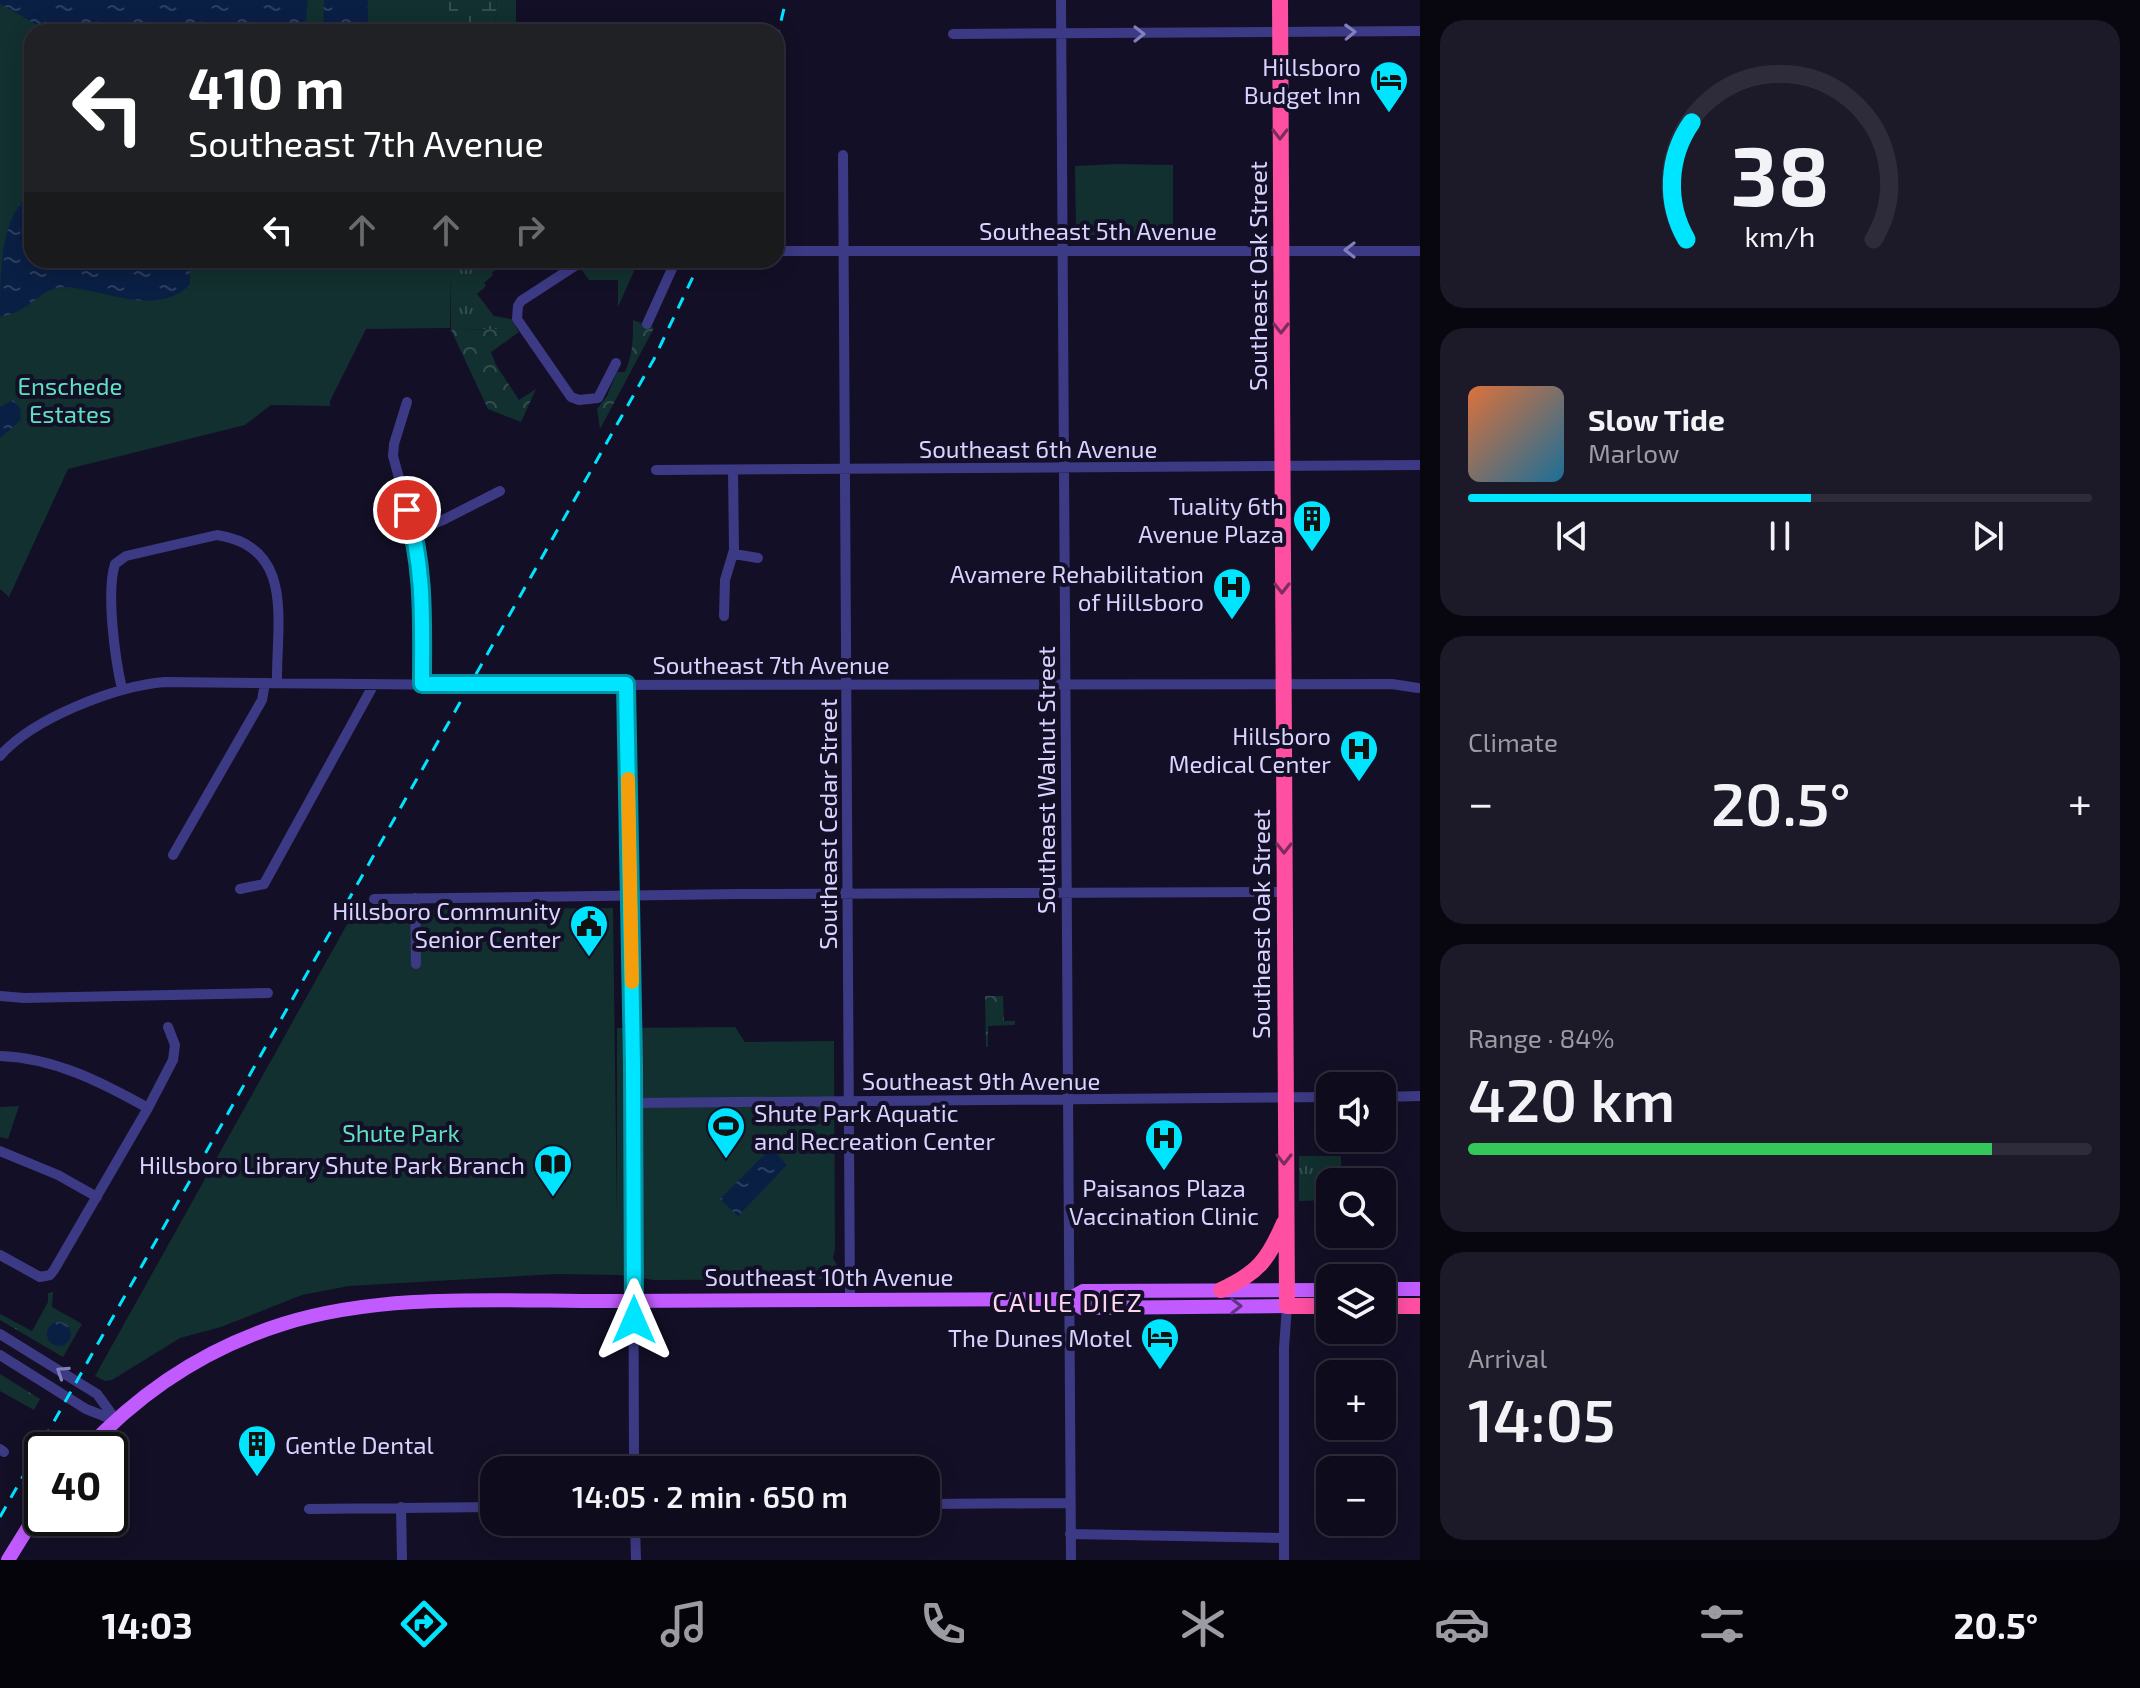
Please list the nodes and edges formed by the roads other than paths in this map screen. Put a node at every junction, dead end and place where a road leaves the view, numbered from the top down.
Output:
1 (1061, 0) edge
2 (1280, 0) edge
3 (1420, 31) edge
4 (953, 34) dead end
5 (1280, 34) junction
6 (1061, 35) junction
7 (843, 155) dead end
8 (1062, 249) junction
9 (844, 250) junction
10 (1280, 250) junction
11 (784, 251) edge
12 (1420, 251) edge
13 (572, 268) edge
14 (672, 268) edge
15 (647, 324) dead end
16 (616, 363) dead end
17 (407, 402) dead end
18 (1282, 465) junction
19 (1420, 465) edge
20 (1063, 468) junction
21 (656, 470) dead end
22 (733, 470) junction
23 (845, 470) junction
24 (500, 491) dead end
25 (414, 531) junction
26 (734, 554) junction
27 (758, 558) dead end
28 (724, 616) dead end
29 (265, 683) junction
30 (277, 683) junction
31 (374, 684) junction
32 (422, 684) junction
33 (626, 684) junction
34 (1065, 684) junction
35 (846, 685) junction
36 (1283, 685) junction
37 (1418, 688) dead end
38 (122, 689) junction
39 (0, 756) edge
40 (173, 855) dead end
41 (240, 889) dead end
42 (1066, 892) junction
43 (1284, 892) junction
44 (847, 893) junction
45 (630, 895) junction
46 (415, 898) junction
47 (374, 899) dead end
48 (416, 964) dead end
49 (268, 993) dead end
50 (0, 996) edge
51 (168, 1027) dead end
52 (0, 1056) edge
53 (1420, 1096) edge
54 (1284, 1097) junction
55 (1316, 1097) edge
56 (1396, 1097) edge
57 (1067, 1099) junction
58 (849, 1101) junction
59 (633, 1103) junction
60 (148, 1108) junction
61 (0, 1151) edge
62 (97, 1197) junction
63 (1284, 1221) junction
64 (0, 1255) edge
65 (1396, 1289) edge
66 (1420, 1289) edge
67 (1221, 1290) junction
68 (1316, 1293) edge
69 (1287, 1298) junction
70 (1069, 1299) junction
71 (850, 1300) junction
72 (634, 1301) junction
73 (1316, 1303) edge
74 (1396, 1306) edge
75 (1420, 1306) edge
76 (0, 1334) edge
77 (0, 1355) edge
78 (116, 1420) junction
79 (104, 1432) edge
80 (634, 1456) edge
81 (1070, 1503) junction
82 (940, 1504) edge
83 (401, 1507) junction
84 (480, 1507) edge
85 (309, 1509) dead end
86 (24, 1534) edge
87 (1070, 1534) junction
88 (635, 1536) edge
89 (1284, 1538) junction
90 (8, 1560) edge
91 (402, 1560) edge
92 (636, 1560) edge
93 (1071, 1560) edge
94 (1284, 1560) edge

1 - 6 street, Southeast Walnut Street
2 - 5 highway, Southeast Oak Street
5 -> 3 street
4 - 6 street
6 -> 5 street
5 -> 10 highway, Southeast Oak Street
6 - 8 street, Southeast Walnut Street
7 - 9 street, Southeast Cedar Street
8 - 9 street, Southeast 5th Avenue
8 - 10 street, Southeast 5th Avenue
8 - 20 street, Southeast Walnut Street
9 - 11 street, Southeast 5th Avenue
9 - 23 street, Southeast Cedar Street
12 -> 10 street, Southeast 5th Avenue
10 -> 18 highway, Southeast Oak Street
13 - 16 street
14 - 15 street
17 - 25 street
18 - 19 street, Southeast 6th Avenue
18 - 20 street, Southeast 6th Avenue
18 -> 36 highway, Southeast Oak Street
20 - 23 street, Southeast 6th Avenue
20 - 34 street, Southeast Walnut Street
21 - 22 street, Southeast 6th Avenue
22 - 23 street, Southeast 6th Avenue
22 - 26 street
23 - 35 street, Southeast Cedar Street
24 - 25 street
25 - 32 street
26 - 27 street
26 - 28 street
29 - 30 street, Southeast 7th Avenue
29 - 38 street, Southeast 7th Avenue
29 - 40 street
30 - 31 street, Southeast 7th Avenue
30 - 38 street
31 - 32 street, Southeast 7th Avenue
31 - 41 street
32 - 33 street, Southeast 7th Avenue
33 - 35 street, Southeast 7th Avenue
33 - 45 street
34 - 35 street, Southeast 7th Avenue
34 - 36 street, Southeast 7th Avenue
34 - 42 street, Southeast Walnut Street
35 - 44 street, Southeast Cedar Street
36 - 37 street, Southeast 7th Avenue
36 -> 43 highway, Southeast Oak Street
38 - 39 street, Southeast 7th Avenue
42 - 43 street
42 - 44 street
42 - 57 street, Southeast Walnut Street
43 - 54 highway, Southeast Oak Street
44 - 45 street
44 - 58 street, Southeast Cedar Street
45 - 46 street
45 - 59 street
46 - 47 street
46 - 48 street
49 - 50 street
51 - 60 street
52 - 60 street
53 - 56 street
54 - 55 street, Southeast 9th Avenue
54 - 57 street, Southeast 9th Avenue
54 -> 63 highway, Southeast Oak Street
57 - 58 street, Southeast 9th Avenue
57 - 70 street, Southeast Walnut Street
58 - 59 street, Southeast 9th Avenue
58 - 71 street, Southeast Cedar Street
59 - 72 street
60 - 62 street
61 - 62 street
62 - 64 street
63 - 67 highway
63 - 69 highway, Southeast Oak Street
65 - 66 main road
67 - 69 main road, Southeast 10th Avenue
67 - 70 main road, Southeast 10th Avenue
68 - 69 main road, Southeast 10th Avenue
70 -> 69 main road, Southeast 10th Avenue
69 - 73 highway, Southeast 10th Avenue
69 - 89 street, Southeast Oak Street
70 - 71 main road, Southeast 10th Avenue
70 - 81 street, Southeast Walnut Street
71 - 72 main road, Southeast 10th Avenue
72 - 78 main road, Southeast 10th Avenue
72 - 80 street
74 - 75 highway
78 -> 76 street
77 - 78 street
78 - 79 main road, Southeast 10th Avenue
81 - 82 street
81 - 87 street, Southeast Walnut Street
83 - 84 street
83 - 85 street
83 - 91 street
86 - 90 main road
87 - 89 street
87 - 93 street, Southeast Walnut Street
88 - 92 street
89 - 94 street, Southeast Oak Street

